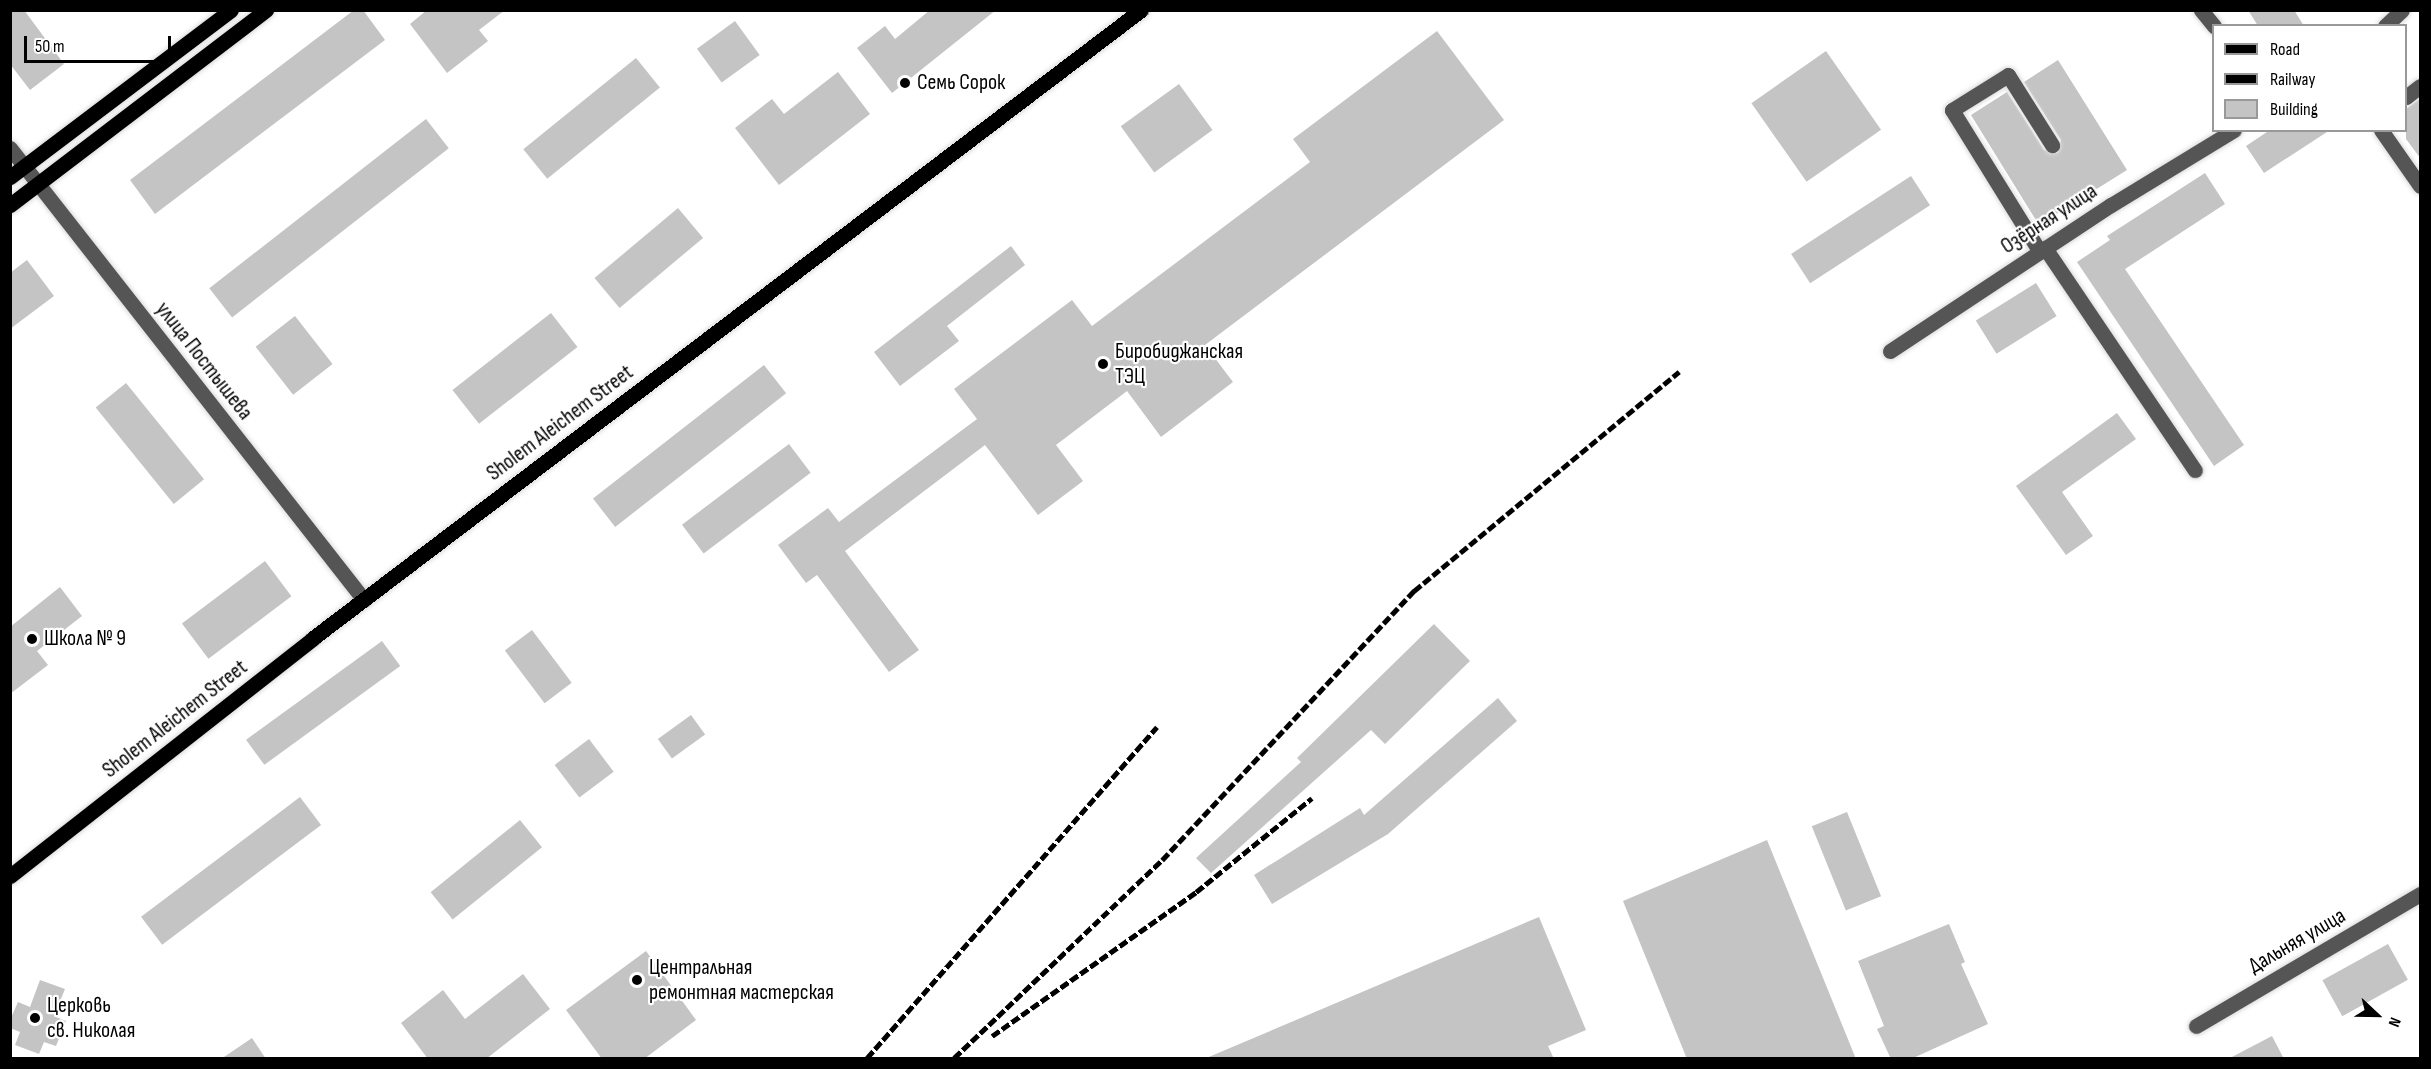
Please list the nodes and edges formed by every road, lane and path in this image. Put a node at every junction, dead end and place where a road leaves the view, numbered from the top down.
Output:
1 (231, 10) edge
2 (266, 10) edge
3 (1141, 10) edge
4 (2201, 10) edge
5 (2402, 10) edge
6 (2212, 24) edge
7 (2387, 24) edge
8 (2421, 86) edge
9 (2407, 96) edge
10 (2231, 132) edge
11 (2382, 132) edge
12 (2052, 145) dead end
13 (10, 148) edge
14 (24, 166) junction
15 (10, 177) edge
16 (38, 183) junction
17 (2421, 186) edge
18 (10, 205) edge
19 (2042, 250) junction
20 (1890, 351) dead end
21 (2195, 470) dead end
22 (364, 600) junction
23 (10, 876) edge
24 (2421, 894) edge
25 (2196, 1026) dead end

1 - 14 main road
2 - 16 main road
3 - 22 main road, Sholem Aleichem Street
4 - 6 street
5 - 7 street
8 - 9 street
10 - 19 street, Озёрная улица
11 - 17 street
12 - 19 street
13 - 14 street, улица Постышева
14 - 15 main road
14 - 16 street, улица Постышева
16 - 18 main road
16 - 22 street, улица Постышева
19 - 20 street, Озёрная улица
19 - 21 street
22 - 23 main road, Sholem Aleichem Street
24 - 25 street, Дальняя улица

